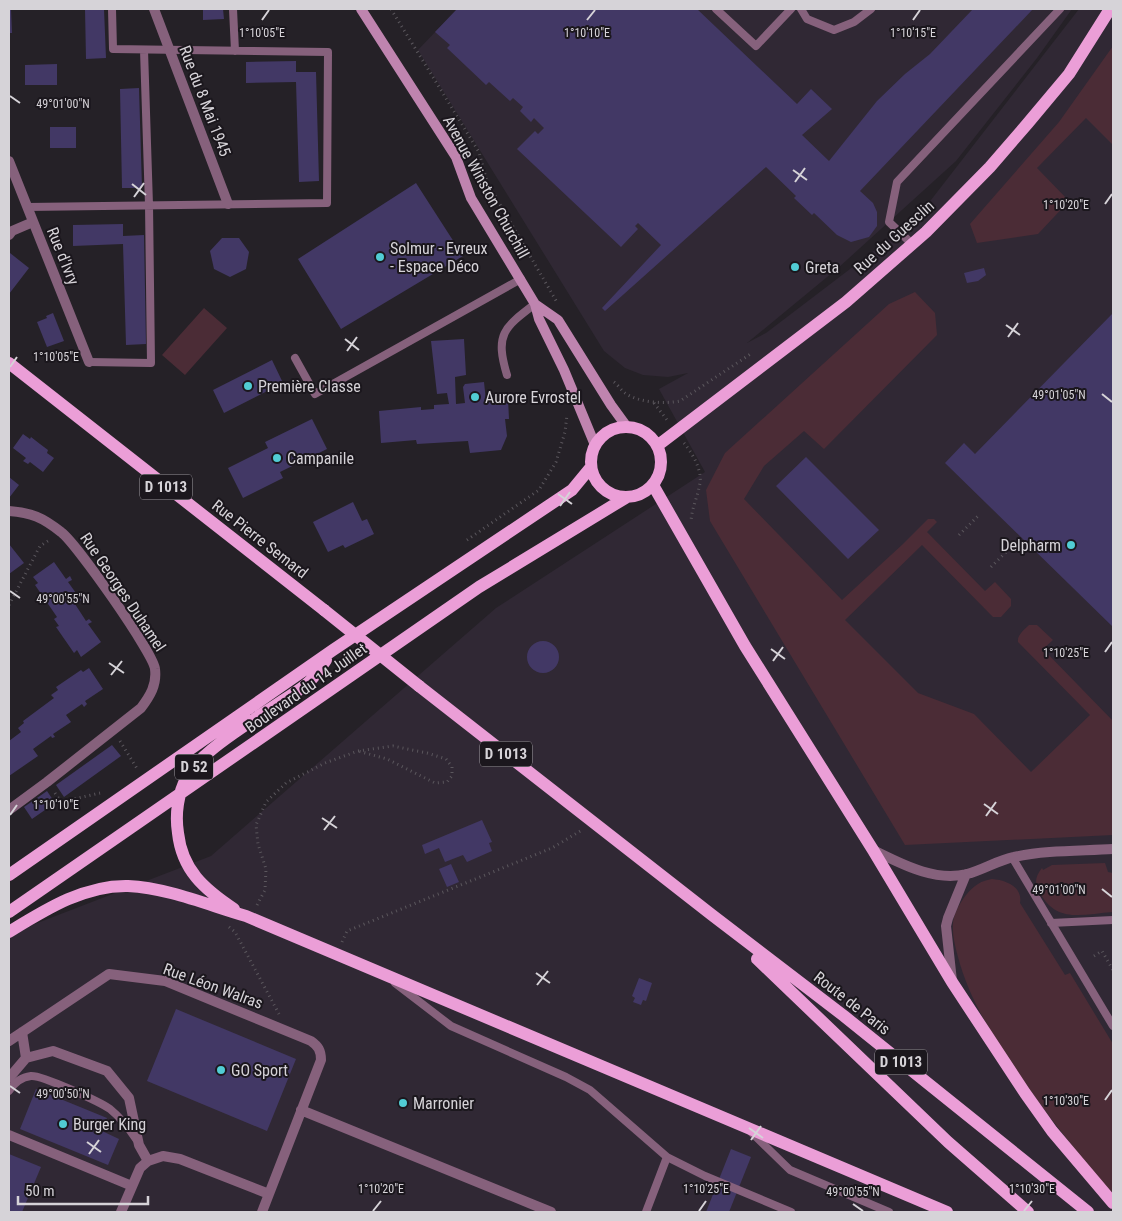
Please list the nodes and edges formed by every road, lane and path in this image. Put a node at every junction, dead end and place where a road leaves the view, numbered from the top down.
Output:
1 (112, 9) edge
2 (154, 9) edge
3 (233, 9) edge
4 (361, 9) edge
5 (390, 9) edge
6 (716, 9) edge
7 (791, 9) edge
8 (801, 9) edge
9 (871, 9) edge
10 (1060, 9) edge
11 (1110, 9) edge
12 (144, 50) junction
13 (170, 51) junction
14 (235, 51) junction
15 (9, 163) edge
16 (228, 204) junction
17 (150, 205) junction
18 (27, 207) junction
19 (33, 222) junction
20 (9, 235) edge
21 (911, 243) junction
22 (521, 279) junction
23 (535, 304) junction
24 (561, 308) dead end
25 (757, 350) dead end
26 (295, 358) dead end
27 (89, 362) joint
28 (9, 363) edge
29 (507, 375) dead end
30 (609, 377) dead end
31 (568, 411) dead end
32 (627, 427) junction
33 (596, 445) junction
34 (657, 446) junction
35 (689, 449) dead end
36 (592, 467) junction
37 (653, 484) junction
38 (626, 497) junction
39 (9, 511) edge
40 (979, 514) dead end
41 (691, 524) dead end
42 (62, 532) junction
43 (959, 535) dead end
44 (464, 542) dead end
45 (1012, 546) dead end
46 (991, 566) dead end
47 (9, 605) edge
48 (334, 650) junction
49 (419, 686) joint
50 (358, 751) junction
51 (126, 752) dead end
52 (147, 765) dead end
53 (138, 771) junction
54 (131, 776) dead end
55 (47, 782) junction
56 (104, 792) dead end
57 (180, 795) junction
58 (9, 810) edge
59 (594, 823) junction
60 (1113, 849) edge
61 (873, 850) junction
62 (1012, 857) junction
63 (966, 874) junction
64 (9, 875) edge
65 (9, 912) edge
66 (712, 915) junction
67 (246, 916) junction
68 (1113, 920) edge
69 (1051, 923) junction
70 (228, 926) dead end
71 (9, 932) edge
72 (337, 954) junction
73 (1094, 956) dead end
74 (1112, 967) edge
75 (383, 974) junction
76 (952, 982) junction
77 (277, 1026) junction
78 (1113, 1026) edge
79 (22, 1032) junction
80 (9, 1041) edge
81 (26, 1058) junction
82 (9, 1078) edge
83 (9, 1091) edge
84 (301, 1110) junction
85 (746, 1128) junction
86 (9, 1129) edge
87 (9, 1135) edge
88 (140, 1145) junction
89 (667, 1157) junction
90 (148, 1160) junction
91 (78, 1164) junction
92 (132, 1186) junction
93 (269, 1194) junction
94 (1113, 1203) edge
95 (121, 1212) edge
96 (262, 1212) edge
97 (551, 1212) edge
98 (646, 1212) edge
99 (791, 1212) edge
100 (889, 1212) edge
101 (947, 1212) edge
102 (1028, 1212) edge
103 (1088, 1212) edge

1 - 12 lane
2 - 13 street, Rue du 8 Mai 1945
3 - 14 lane
4 - 22 main road, Avenue Winston Churchill
5 - 24 path
6 - 7 lane
8 - 9 lane
10 - 21 lane
11 - 21 main road, Rue du Guesclin
12 - 13 lane
12 - 17 lane
13 - 14 lane
13 - 16 street, Rue du 8 Mai 1945
14 - 16 lane
15 - 18 street, Rue d'Ivry
16 - 17 lane
17 - 18 lane
17 - 27 lane
18 - 19 street, Rue d'Ivry
19 - 20 street
19 - 27 street, Rue d'Ivry
21 - 34 main road, Rue du Guesclin
22 - 23 main road, Avenue Winston Churchill
22 - 26 lane
23 - 29 lane
23 - 32 main road
23 - 33 main road, Avenue Winston Churchill
25 - 30 path
28 - 49 main road, Rue Pierre Semard / D 1013, bridge
31 - 44 path
32 - 33 main road
32 - 34 main road
33 - 36 main road
34 - 37 main road
35 - 41 path
36 - 38 main road
36 - 48 main road, Boulevard du 14 Juillet
37 - 38 main road
37 - 61 main road
38 - 57 main road, Boulevard du 14 Juillet
39 - 42 street, Rue Georges Duhamel
40 - 43 path
42 - 47 path
42 - 55 street, Rue Georges Duhamel
45 - 46 path
48 - 57 main road, D 52
48 - 64 main road, Boulevard du 14 Juillet
49 - 59 main road, Route de Paris / D 1013
50 - 50 path
50 - 67 path
51 - 53 path
52 - 53 path
53 - 54 path
55 - 56 path
55 - 58 street, Rue Georges Duhamel
57 - 65 main road, Boulevard du 14 Juillet
57 - 67 main road, D 52
59 - 66 main road, Route de Paris / D 1013
59 - 72 path
60 - 62 street
61 - 63 street
61 - 76 main road
62 - 63 street
62 - 69 lane
63 - 76 street
66 - 102 main road, Route de Paris / D 1013
66 - 103 main road, Route de Paris / D 1013
67 - 71 main road
67 - 72 main road
68 - 69 lane
69 - 78 lane
70 - 77 path
72 - 75 main road
73 - 74 path
75 - 85 main road
75 - 89 lane
76 - 94 main road
77 - 79 street, Rue Léon Walras
77 - 84 street, Rue Léon Walras
79 - 80 street, Rue Léon Walras
79 - 81 street
81 - 82 street
81 - 88 street
83 - 88 lane
84 - 93 street
84 - 97 street
85 - 100 lane
85 - 101 main road
86 - 91 lane
87 - 91 street
88 - 90 street
89 - 98 lane
89 - 99 lane
90 - 92 street
90 - 93 street
91 - 92 street
92 - 95 street
93 - 96 street

